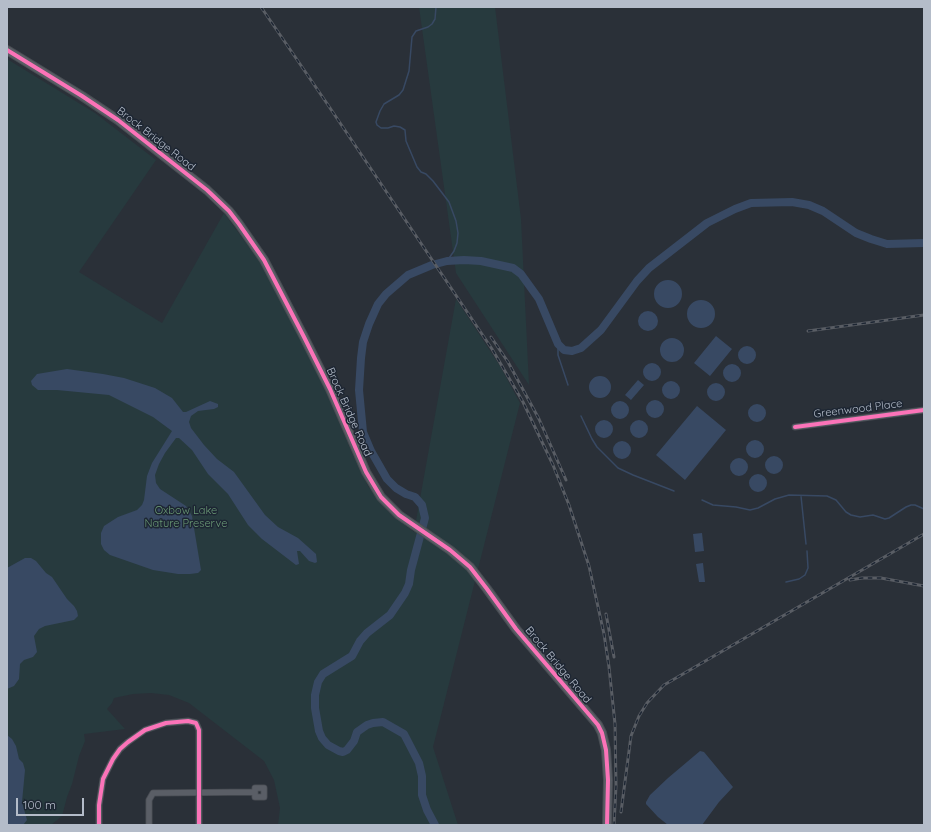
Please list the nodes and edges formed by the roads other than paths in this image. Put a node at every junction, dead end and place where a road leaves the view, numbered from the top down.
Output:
1 (7, 50) edge
2 (924, 410) edge
3 (795, 427) dead end
4 (199, 792) junction
5 (255, 792) dead end
6 (99, 825) edge
7 (149, 825) edge
8 (199, 825) edge
9 (607, 825) edge

1 - 9 street, Brock Bridge Road
2 - 3 street, Greenwood Place
4 - 5 street
4 - 6 street
4 - 7 street
4 - 8 street

